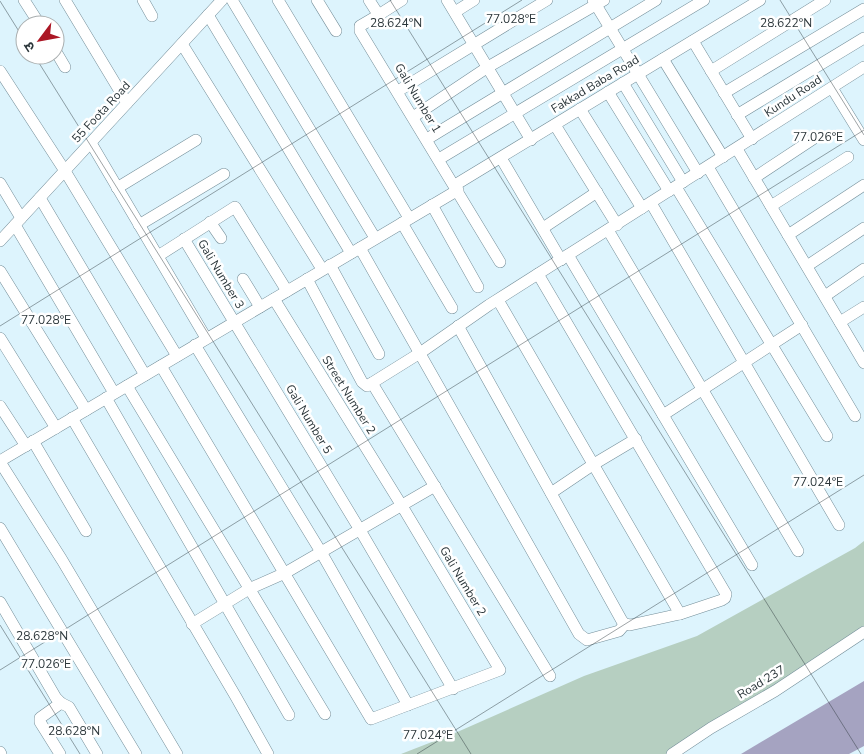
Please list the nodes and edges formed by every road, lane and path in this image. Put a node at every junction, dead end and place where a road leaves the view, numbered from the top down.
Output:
1 (24, 0) edge
2 (65, 0) edge
3 (143, 0) edge
4 (222, 0) edge
5 (232, 0) edge
6 (278, 0) edge
7 (317, 0) edge
8 (368, 0) edge
9 (402, 0) edge
10 (448, 0) edge
11 (474, 0) edge
12 (547, 0) edge
13 (656, 0) edge
14 (704, 0) edge
15 (760, 0) edge
16 (825, 0) edge
17 (860, 0) edge
18 (598, 2) edge
19 (746, 3) edge
20 (864, 8) edge
21 (455, 12) junction
22 (34, 15) edge
23 (208, 15) junction
24 (152, 16) dead end
25 (377, 16) junction
26 (610, 28) junction
27 (336, 31) dead end
28 (864, 38) edge
29 (692, 41) junction
30 (182, 44) junction
31 (475, 45) junction
32 (623, 49) junction
33 (663, 59) junction
34 (488, 67) junction
35 (864, 67) edge
36 (710, 71) junction
37 (638, 74) junction
38 (2, 79) edge
39 (623, 83) junction
40 (832, 88) junction
41 (398, 91) junction
42 (503, 92) junction
43 (608, 92) junction
44 (724, 93) junction
45 (127, 103) junction
46 (580, 109) junction
47 (515, 113) junction
48 (737, 114) junction
49 (413, 117) junction
50 (555, 125) junction
51 (426, 139) junction
52 (752, 139) junction
53 (813, 139) dead end
54 (196, 140) dead end
55 (530, 140) junction
56 (864, 140) edge
57 (91, 143) junction
58 (737, 149) junction
59 (723, 157) junction
60 (848, 157) dead end
61 (501, 158) junction
62 (439, 159) junction
63 (703, 170) junction
64 (65, 171) junction
65 (224, 174) dead end
66 (754, 178) junction
67 (0, 183) edge
68 (864, 185) edge
69 (456, 187) junction
70 (676, 187) junction
71 (117, 188) junction
72 (597, 192) junction
73 (40, 198) junction
74 (432, 205) junction
75 (647, 206) junction
76 (771, 206) junction
77 (406, 221) junction
78 (18, 222) junction
79 (210, 222) junction
80 (139, 225) junction
81 (612, 227) junction
82 (543, 228) junction
83 (864, 228) edge
84 (788, 235) junction
85 (221, 238) dead end
86 (375, 238) junction
87 (184, 239) junction
88 (0, 241) edge
89 (356, 250) junction
90 (158, 256) junction
91 (565, 258) junction
92 (500, 262) dead end
93 (807, 266) junction
94 (326, 267) junction
95 (864, 269) edge
96 (0, 271) edge
97 (538, 274) junction
98 (242, 279) dead end
99 (306, 279) junction
100 (478, 287) dead end
101 (286, 291) junction
102 (824, 296) junction
103 (274, 298) junction
104 (498, 300) junction
105 (260, 307) junction
106 (864, 307) edge
107 (452, 308) dead end
108 (234, 322) junction
109 (840, 322) junction
110 (802, 325) junction
111 (458, 326) junction
112 (0, 338) edge
113 (206, 338) junction
114 (771, 344) junction
115 (195, 345) junction
116 (861, 350) edge
117 (420, 353) junction
118 (379, 354) dead end
119 (177, 356) junction
120 (744, 363) junction
121 (864, 363) edge
122 (161, 366) junction
123 (145, 375) junction
124 (372, 383) junction
125 (127, 386) junction
126 (702, 390) junction
127 (110, 395) junction
128 (0, 406) edge
129 (86, 410) junction
130 (663, 415) junction
131 (855, 416) dead end
132 (72, 418) junction
133 (56, 428) junction
134 (827, 436) dead end
135 (636, 439) junction
136 (29, 444) junction
137 (0, 462) edge
138 (594, 464) junction
139 (435, 486) junction
140 (551, 493) junction
141 (402, 506) junction
142 (839, 525) dead end
143 (0, 528) edge
144 (360, 530) junction
145 (86, 532) dead end
146 (798, 551) dead end
147 (321, 552) junction
148 (752, 565) dead end
149 (284, 573) junction
150 (249, 589) junction
151 (0, 602) edge
152 (225, 604) junction
153 (680, 614) junction
154 (192, 624) junction
155 (625, 624) junction
156 (864, 632) edge
157 (550, 676) dead end
158 (453, 689) junction
159 (61, 704) junction
160 (408, 705) junction
161 (324, 714) dead end
162 (289, 715) dead end
163 (60, 754) edge
164 (97, 754) edge
165 (136, 754) edge
166 (177, 754) edge
167 (268, 754) edge
168 (672, 754) edge

1 - 22 street
2 - 45 street
3 - 24 street
4 - 23 street, 55 Foota Road
5 - 86 street
6 - 77 street
7 - 27 street
8 - 25 street
9 - 25 street
10 - 21 street
11 - 21 street
12 - 31 street
13 - 26 street
14 - 32 street
15 - 19 street, Fakkad Baba Road
16 - 36 street
17 - 20 street
18 - 26 street
18 - 34 street
19 - 29 street, Fakkad Baba Road
20 - 44 street
21 - 31 street
23 - 30 street, 55 Foota Road
23 - 89 street
25 - 41 street, Gali Number 1
26 - 32 street
26 - 42 street
28 - 48 street
29 - 33 street, Fakkad Baba Road
29 - 36 street
30 - 45 street, 55 Foota Road
30 - 94 street
31 - 34 street
31 - 41 street
32 - 37 street
32 - 47 street
33 - 37 street, Fakkad Baba Road
33 - 59 street
34 - 42 street
34 - 49 street
35 - 40 street, Kundu Road
36 - 44 street
37 - 39 street, Fakkad Baba Road
37 - 63 street
38 - 64 street
39 - 43 street, Fakkad Baba Road
39 - 70 street
40 - 52 street, Kundu Road
40 - 56 street
41 - 49 street, Gali Number 1
42 - 47 street
42 - 51 street
43 - 46 street, Fakkad Baba Road
43 - 70 street
44 - 48 street
45 - 57 street, 55 Foota Road
46 - 50 street, Fakkad Baba Road
46 - 75 street
47 - 55 street
47 - 62 street
48 - 52 street
49 - 51 street, Gali Number 1
50 - 55 street, Fakkad Baba Road
50 - 72 street
51 - 62 street, Gali Number 1
52 - 58 street, Kundu Road
53 - 66 street
54 - 71 street
55 - 61 street, Fakkad Baba Road
57 - 64 street, 55 Foota Road
57 - 71 street
58 - 59 street, Kundu Road
58 - 66 street
59 - 63 street, Kundu Road
60 - 76 street
61 - 69 street, Fakkad Baba Road
61 - 82 street
62 - 69 street, Gali Number 1
63 - 70 street, Kundu Road
63 - 110 street
64 - 73 street, 55 Foota Road
64 - 119 street
65 - 80 street
66 - 76 street
67 - 78 street
68 - 84 street
69 - 74 street, Fakkad Baba Road
69 - 92 street, Gali Number 1
70 - 75 street, Kundu Road
70 - 114 street
71 - 80 street
72 - 81 street
72 - 82 street
73 - 78 street, 55 Foota Road
73 - 123 street
74 - 77 street, Fakkad Baba Road
74 - 100 street
75 - 81 street, Kundu Road
75 - 120 street
76 - 84 street
77 - 86 street, Fakkad Baba Road
77 - 107 street
78 - 88 street, 55 Foota Road
78 - 127 street
79 - 85 street
79 - 87 street
79 - 101 street
80 - 90 street
81 - 91 street, Kundu Road
81 - 126 street
82 - 91 street
83 - 93 street
84 - 93 street
86 - 89 street, Fakkad Baba Road
87 - 90 street
87 - 108 street, Gali Number 3
89 - 94 street, Fakkad Baba Road
89 - 117 street
90 - 113 street
91 - 97 street, Kundu Road
91 - 130 street
93 - 102 street
94 - 99 street, Fakkad Baba Road
94 - 118 street
95 - 102 street
96 - 129 street
97 - 104 street, Kundu Road
97 - 135 street
98 - 105 street
99 - 101 street, Fakkad Baba Road
99 - 124 street
101 - 103 street, Fakkad Baba Road
102 - 109 street
103 - 105 street, Fakkad Baba Road
103 - 141 street, Street Number 2
104 - 111 street, Kundu Road
104 - 138 street
105 - 108 street, Fakkad Baba Road
106 - 109 street
108 - 113 street, Fakkad Baba Road
108 - 144 street, Gali Number 5
109 - 116 street
110 - 114 street
110 - 131 street
111 - 117 street, Kundu Road
111 - 140 street
112 - 133 street
113 - 115 street, Fakkad Baba Road
114 - 120 street
114 - 134 street
115 - 119 street, Fakkad Baba Road
115 - 147 street
116 - 121 street
117 - 124 street, Kundu Road
117 - 155 street
119 - 122 street, Fakkad Baba Road
120 - 126 street
120 - 142 street
122 - 123 street, Fakkad Baba Road
122 - 149 street
123 - 125 street, Fakkad Baba Road
124 - 139 street
125 - 127 street, Fakkad Baba Road
125 - 150 street
126 - 130 street
126 - 146 street
127 - 129 street, Fakkad Baba Road
127 - 152 street
128 - 136 street
129 - 132 street, Fakkad Baba Road
130 - 148 street
132 - 133 street, Fakkad Baba Road
132 - 154 street
133 - 136 street, Fakkad Baba Road
135 - 138 street
135 - 153 street
136 - 137 street, Fakkad Baba Road
136 - 145 street
137 - 166 street
138 - 140 street
138 - 153 street
139 - 141 street
139 - 157 street
140 - 155 street
141 - 144 street
141 - 158 street, Gali Number 2
143 - 165 street
144 - 147 street
144 - 158 street, Gali Number 5
147 - 149 street
147 - 160 street
149 - 150 street
149 - 160 street
150 - 152 street
150 - 161 street
151 - 159 street
152 - 154 street
152 - 162 street
153 - 155 street
154 - 167 street
156 - 168 street, Road 237
158 - 160 street
159 - 163 street
159 - 164 street

